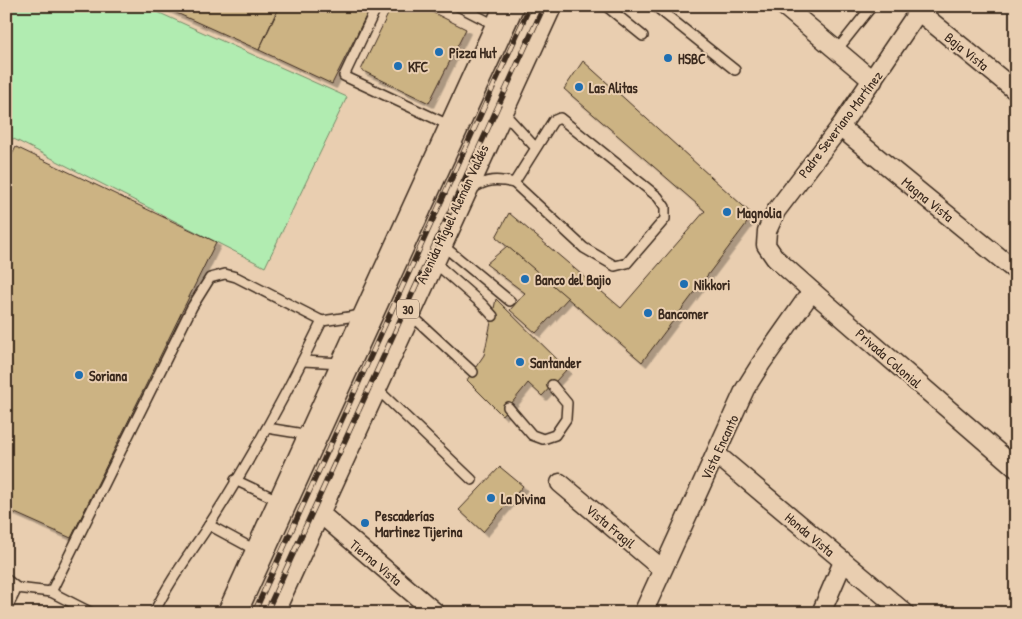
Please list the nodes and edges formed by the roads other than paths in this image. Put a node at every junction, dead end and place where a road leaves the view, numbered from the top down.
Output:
1 (376, 6) edge
2 (458, 6) edge
3 (519, 6) edge
4 (547, 6) edge
5 (606, 6) edge
6 (655, 6) edge
7 (784, 6) edge
8 (872, 6) edge
9 (920, 9) edge
10 (504, 17) edge
11 (643, 36) dead end
12 (837, 50) junction
13 (735, 70) dead end
14 (873, 81) junction
15 (1016, 91) edge
16 (500, 109) junction
17 (454, 127) junction
18 (840, 127) junction
19 (535, 147) junction
20 (514, 184) junction
21 (459, 198) junction
22 (766, 244) joint
23 (435, 251) junction
24 (1016, 271) edge
25 (812, 291) junction
26 (510, 301) dead end
27 (407, 311) junction
28 (369, 314) junction
29 (493, 316) dead end
30 (322, 321) junction
31 (303, 361) junction
32 (346, 363) junction
33 (473, 372) dead end
34 (373, 385) junction
35 (552, 385) dead end
36 (508, 407) dead end
37 (267, 428) junction
38 (313, 435) junction
39 (716, 454) junction
40 (1016, 468) edge
41 (235, 480) junction
42 (472, 480) dead end
43 (560, 483) dead end
44 (283, 502) junction
45 (316, 510) junction
46 (209, 525) junction
47 (259, 552) junction
48 (843, 562) junction
49 (662, 569) junction
50 (6, 579) edge
51 (16, 588) junction
52 (51, 592) junction
53 (6, 610) edge
54 (92, 613) edge
55 (154, 613) edge
56 (232, 613) edge
57 (270, 613) edge
58 (436, 613) edge
59 (643, 613) edge
60 (821, 613) edge
61 (905, 613) edge

1 - 17 lane
2 - 10 lane
3 - 16 highway
4 - 16 highway, Avenida Miguel Alemán Valdés / 30
5 - 11 lane
6 - 13 lane
7 - 12 street
8 - 12 lane
9 - 14 street, Padre Severiano Martínez
9 - 15 street, Baja Vista
10 - 17 highway, 30
12 - 14 street
14 - 18 street, Padre Severiano Martínez
16 - 19 lane
16 - 21 highway, Avenida Miguel Alemán Valdés / 30
17 - 28 highway, 30
18 - 22 street, Padre Severiano Martínez
18 - 24 street, Magna Vista
19 - 20 lane
19 - 20 lane
20 - 21 lane
21 - 23 highway, Avenida Miguel Alemán Valdés / 30
22 - 25 street, Privada Colonial
23 - 26 lane
23 - 27 highway, Avenida Miguel Alemán Valdés / 30
23 - 29 lane
23 - 32 highway
25 - 39 street, Vista Encanto
25 - 40 street, Privada Colonial
27 - 33 lane
27 - 34 highway, Avenida Miguel Alemán Valdés / 30
28 - 30 lane
28 - 32 highway, 30
30 - 31 lane
30 - 52 lane
31 - 32 lane
31 - 37 lane
32 - 38 highway, 30
34 - 42 lane
34 - 45 highway, Avenida Miguel Alemán Valdés / 30
35 - 36 lane
37 - 38 lane
37 - 41 lane
38 - 44 highway, 30
38 - 45 highway
39 - 48 street, Honda Vista
39 - 49 street, Vista Encanto
41 - 44 lane
41 - 46 lane
43 - 49 street, Vista Fragil
44 - 47 highway, 30
45 - 57 highway, Avenida Miguel Alemán Valdés / 30
45 - 58 street, Tierna Vista
46 - 47 lane
46 - 55 lane
47 - 56 highway, 30
48 - 60 street
48 - 61 street, Honda Vista
49 - 59 street, Vista Encanto
50 - 51 lane
51 - 52 lane
51 - 53 lane
52 - 54 lane

